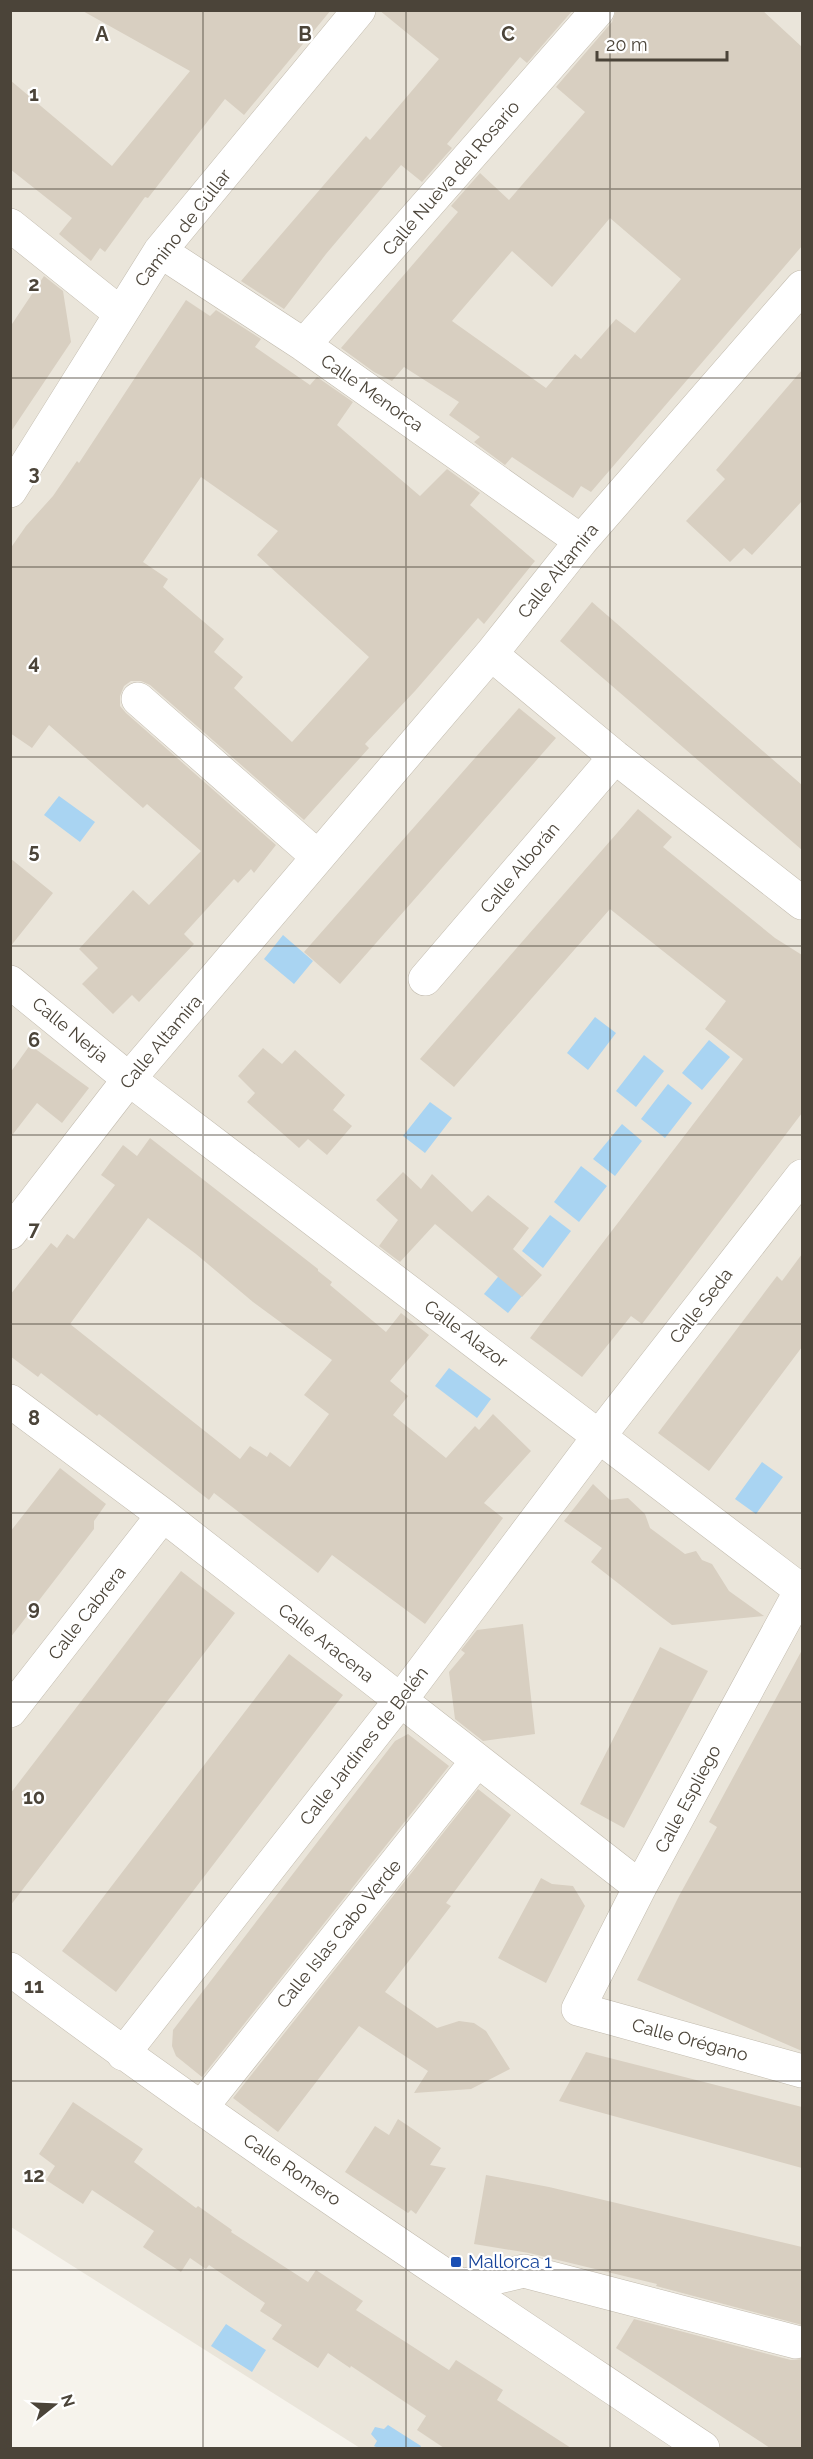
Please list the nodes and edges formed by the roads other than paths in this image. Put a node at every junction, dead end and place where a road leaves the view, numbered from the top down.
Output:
1 (359, 10) edge
2 (598, 10) edge
3 (10, 225) edge
4 (160, 252) junction
5 (802, 287) edge
6 (120, 313) junction
7 (304, 345) junction
8 (10, 491) edge
9 (581, 541) junction
10 (491, 654) junction
11 (138, 699) dead end
12 (615, 757) junction
13 (318, 857) junction
14 (802, 903) edge
15 (425, 979) dead end
16 (10, 982) edge
17 (129, 1078) junction
18 (802, 1176) edge
19 (10, 1233) edge
20 (10, 1401) edge
21 (600, 1435) junction
22 (163, 1515) junction
23 (802, 1590) edge
24 (400, 1701) junction
25 (10, 1711) edge
26 (477, 1761) junction
27 (640, 1887) junction
28 (10, 1969) edge
29 (578, 2009) joint
30 (123, 2054) junction
31 (802, 2071) edge
32 (201, 2108) junction
33 (461, 2286) junction
34 (796, 2342) dead end
35 (703, 2448) edge

1 - 4 street, Camino de Cúllar
2 - 7 street, Calle Nueva del Rosario
3 - 6 street
4 - 6 street, Camino de Cúllar
4 - 7 street, Calle Menorca
5 - 9 street, Calle Altamira
6 - 8 street, Camino de Cúllar
7 - 9 street, Calle Menorca
9 - 10 street, Calle Altamira
10 - 12 street
10 - 13 street, Calle Altamira
11 - 13 street
12 - 14 street
12 - 15 street, Calle Alborán
13 - 17 street, Calle Altamira
16 - 17 street, Calle Nerja
17 - 19 street, Calle Altamira
17 - 21 street, Calle Alazor
18 - 21 street, Calle Seda
20 - 22 street, Calle Aracena
21 - 23 street, Calle Alazor
21 - 24 street, Calle Jardines de Belén
22 - 24 street, Calle Aracena
22 - 25 street, Calle Cabrera
23 - 27 street, Calle Espliego
24 - 26 street, Calle Aracena
24 - 30 street, Calle Jardines de Belén
26 - 27 street, Calle Aracena
26 - 32 street, Calle Islas Cabo Verde
27 - 29 street, Calle Espliego
28 - 30 street, Calle Romero
29 - 31 street, Calle Orégano
30 - 32 street, Calle Romero
32 - 33 street, Calle Romero
33 - 34 street
33 - 35 street, Calle Romero

